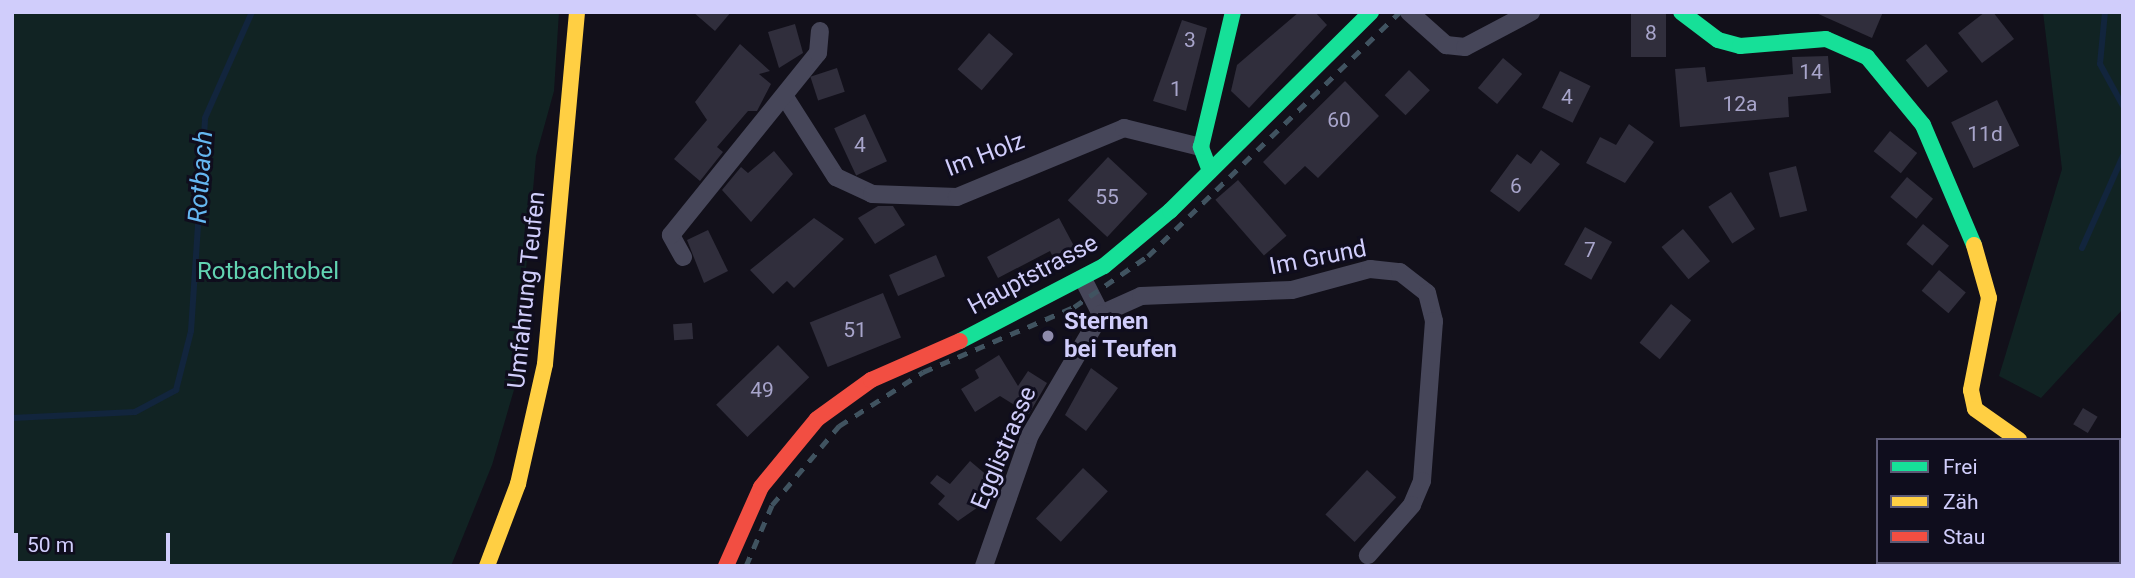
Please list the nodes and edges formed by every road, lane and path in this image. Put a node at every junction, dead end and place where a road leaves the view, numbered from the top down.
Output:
1 (577, 12) edge
2 (1233, 12) edge
3 (1371, 12) edge
4 (1409, 12) edge
5 (1531, 12) edge
6 (1681, 12) edge
7 (820, 31) dead end
8 (785, 97) junction
9 (1201, 147) junction
10 (1210, 171) junction
11 (683, 257) dead end
12 (1083, 279) junction
13 (1101, 314) junction
14 (2016, 438) edge
15 (1367, 555) dead end
16 (486, 566) edge
17 (726, 566) edge
18 (984, 566) edge

1 - 16 street, Umfahrung Teufen
2 - 9 street
3 - 10 street, Hauptstrasse
4 - 5 street
6 - 14 street
7 - 8 street
8 - 9 street, Im Holz
8 - 11 street
9 - 10 street
10 - 12 street, Hauptstrasse
12 - 13 street
12 - 17 street, Hauptstrasse
13 - 15 street, Im Grund
13 - 18 street, Egglistrasse

